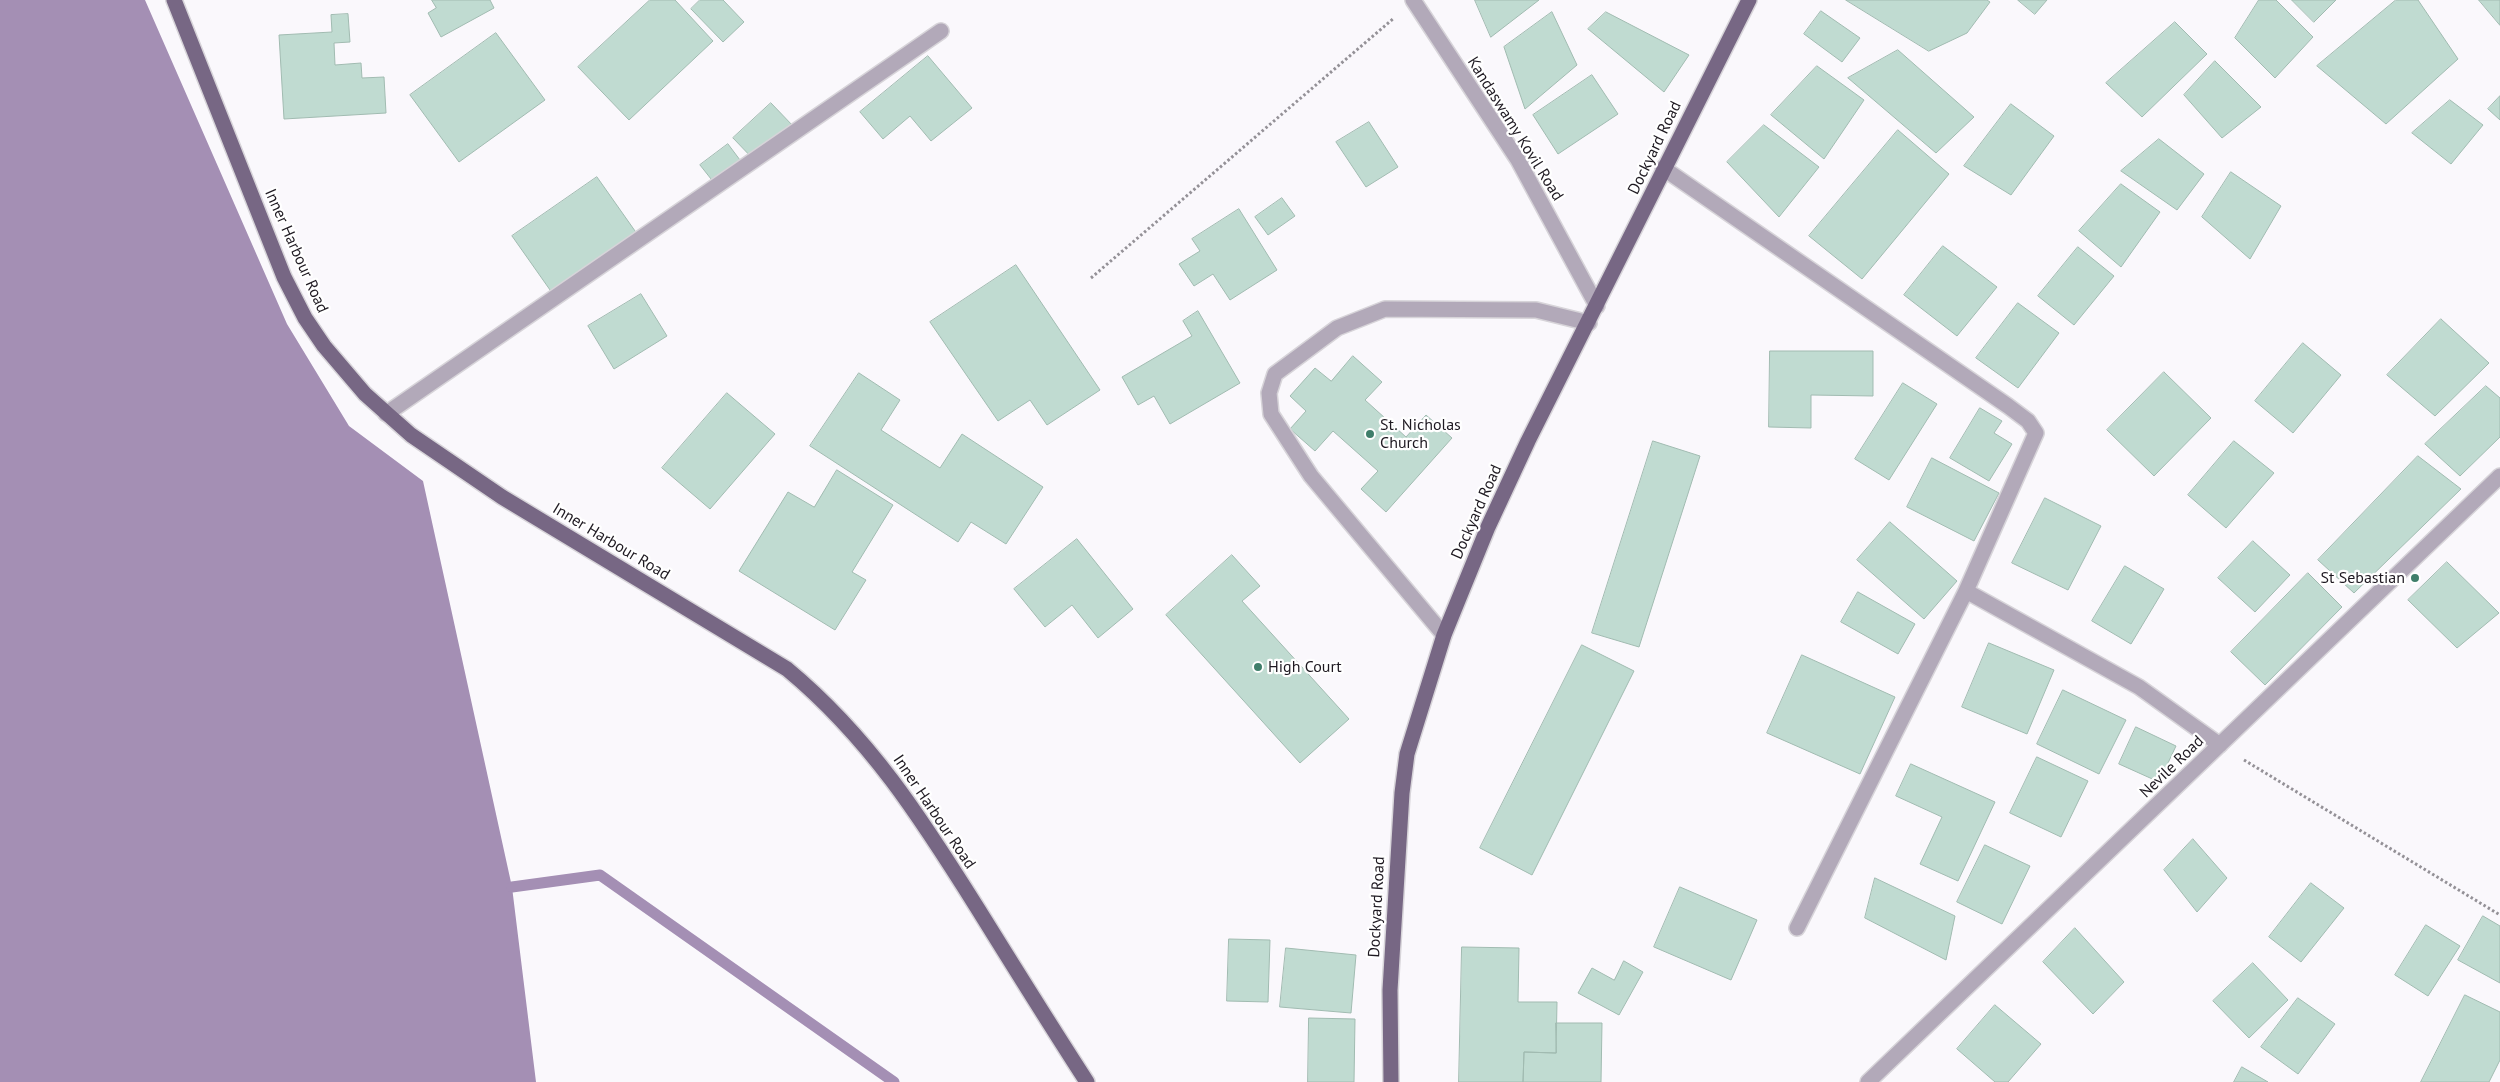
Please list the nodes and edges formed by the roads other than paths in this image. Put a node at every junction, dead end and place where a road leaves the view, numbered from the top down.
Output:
1 (174, 0) edge
2 (1413, 0) edge
3 (1749, 0) edge
4 (941, 31) dead end
5 (1663, 168) junction
6 (1597, 306) junction
7 (1589, 322) junction
8 (386, 414) junction
9 (2500, 476) edge
10 (1966, 591) junction
11 (1444, 635) junction
12 (2220, 745) junction
13 (1797, 928) dead end
14 (1087, 1082) edge
15 (1391, 1082) edge
16 (1868, 1082) edge

1 - 8 main road, Inner Harbour Road
2 - 6 street, Kandaswamy Kovil Road
3 - 5 main road, Dockyard Road
4 - 8 street
5 - 6 main road, Dockyard Road
5 - 10 street
6 - 7 main road, Dockyard Road
7 - 11 main road, Dockyard Road
7 - 11 street
8 - 14 main road, Inner Harbour Road
9 - 12 street, Nevile Road
10 - 12 street
10 - 13 street
11 - 15 main road, Dockyard Road
12 - 16 street, Nevile Road

